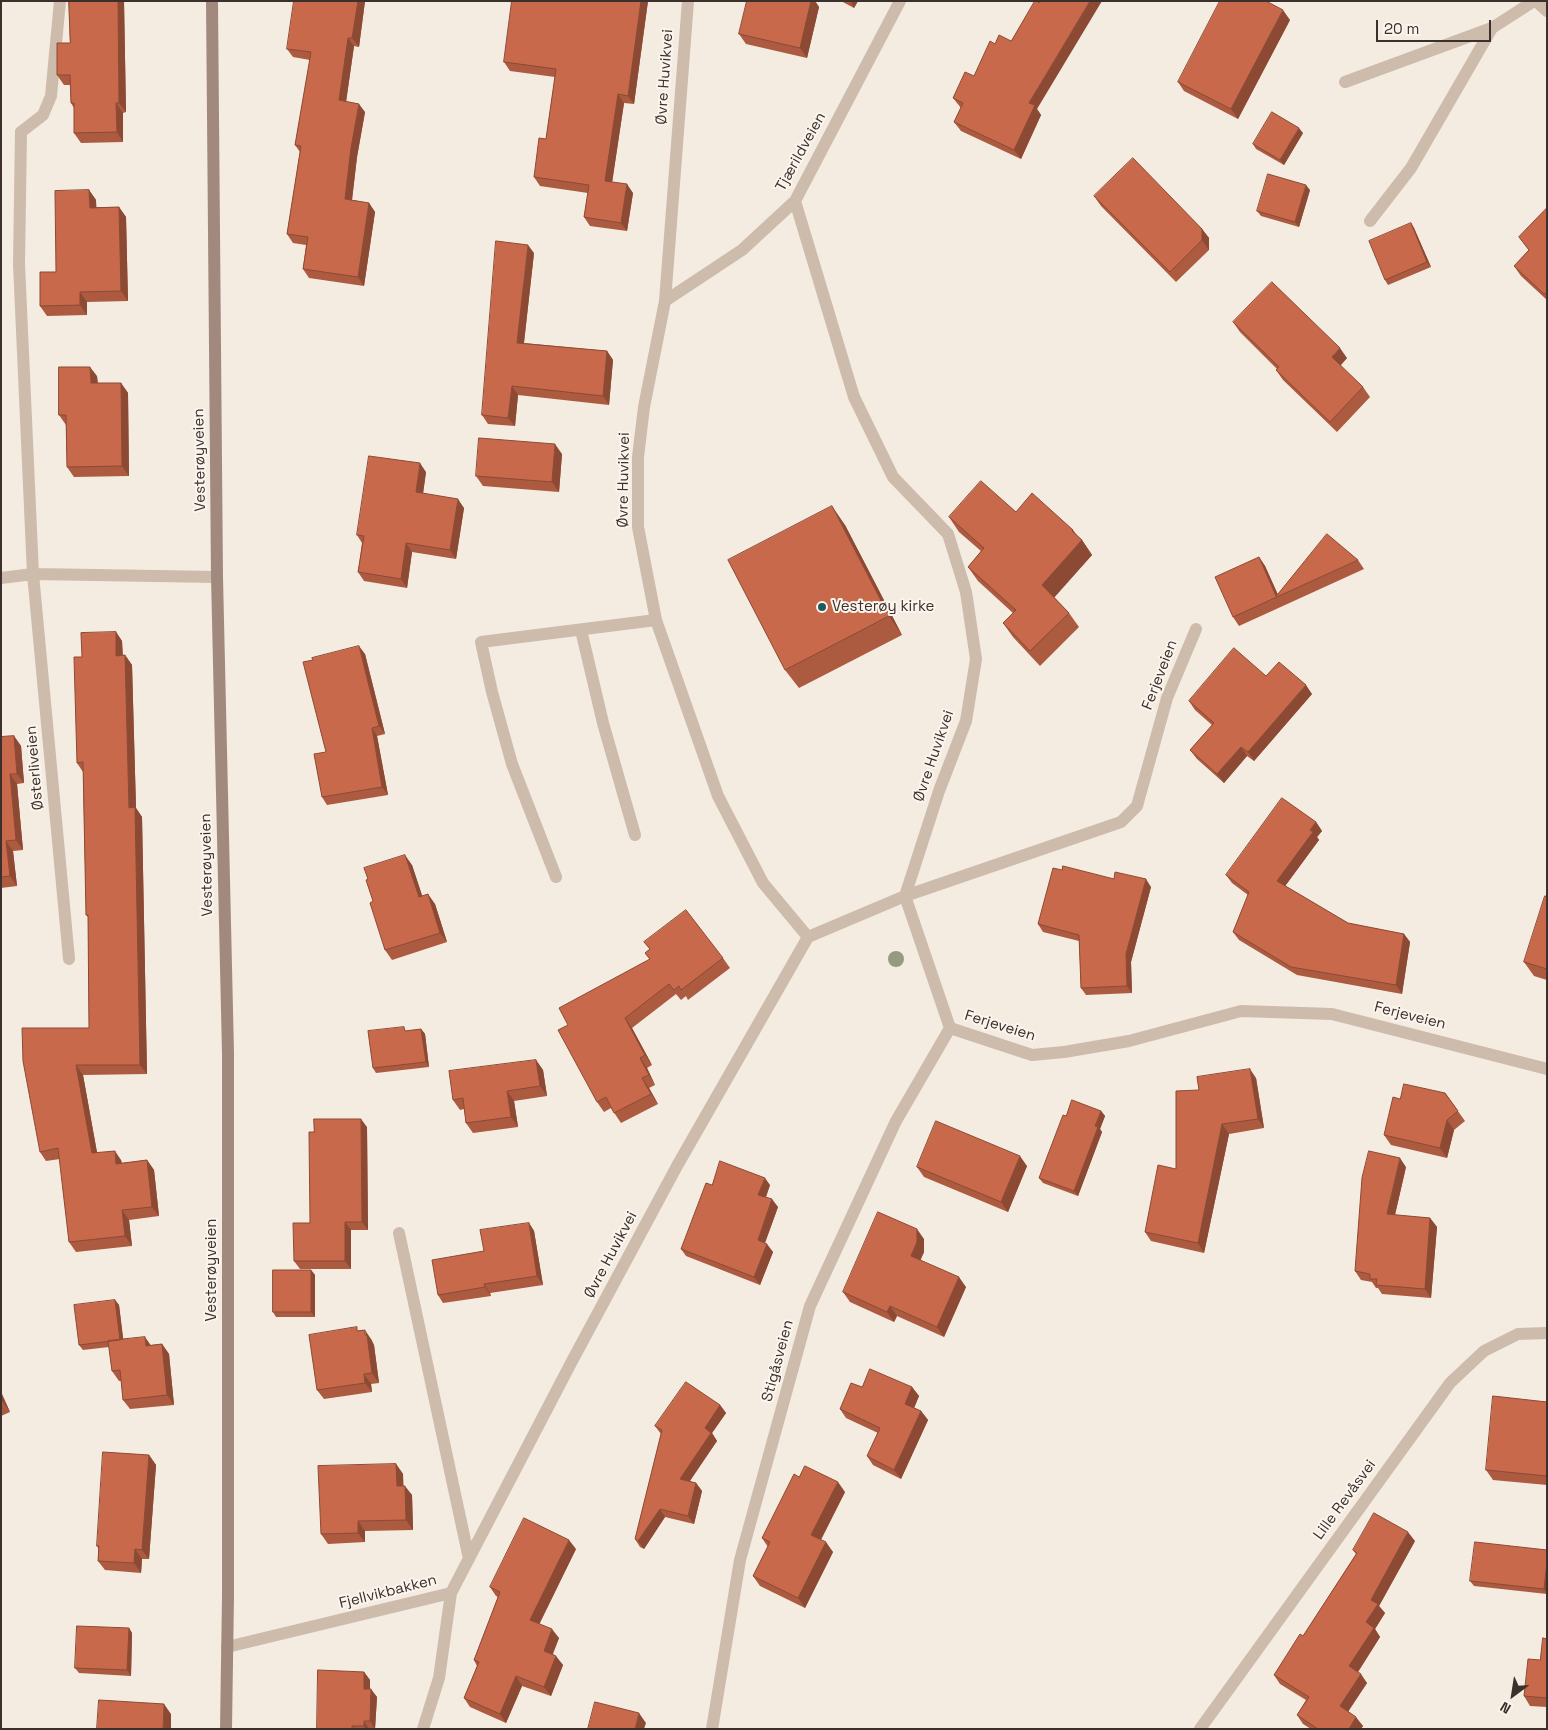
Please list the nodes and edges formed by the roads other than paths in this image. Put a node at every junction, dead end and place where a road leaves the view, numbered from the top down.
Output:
1 (60, 1) edge
2 (212, 1) edge
3 (688, 1) edge
4 (900, 1) edge
5 (1535, 1) edge
6 (1547, 11) edge
7 (1492, 28) junction
8 (1346, 82) dead end
9 (795, 201) junction
10 (1370, 221) dead end
11 (665, 301) junction
12 (33, 574) junction
13 (217, 577) junction
14 (1, 578) edge
15 (656, 620) junction
16 (1196, 629) dead end
17 (582, 630) junction
18 (635, 835) dead end
19 (556, 878) dead end
20 (905, 896) junction
21 (808, 937) junction
22 (69, 959) dead end
23 (950, 1028) junction
24 (1547, 1069) edge
25 (399, 1233) dead end
26 (1547, 1332) edge
27 (468, 1559) junction
28 (451, 1593) junction
29 (226, 1647) junction
30 (226, 1729) edge
31 (423, 1729) edge
32 (712, 1729) edge
33 (1200, 1729) edge

1 - 12 street, Østerliveien
2 - 13 main road, Vesterøyveien
3 - 11 street, Øvre Huvikvei
4 - 9 street, Tjærildveien
5 - 6 street
5 - 7 street
7 - 8 street
7 - 10 street
9 - 11 street, Tjærildveien
9 - 20 street, Øvre Huvikvei
11 - 15 street, Øvre Huvikvei
12 - 13 street
12 - 14 street
12 - 22 street, Østerliveien
13 - 29 main road, Vesterøyveien
15 - 17 street
15 - 21 street, Øvre Huvikvei
16 - 20 street, Ferjeveien
17 - 18 street
17 - 19 street
20 - 21 street
20 - 23 street, Ferjeveien
21 - 27 street, Øvre Huvikvei
23 - 24 street, Ferjeveien
23 - 32 street, Stigåsveien
25 - 27 street
26 - 33 street, Lille Revåsvei
27 - 28 street, Øvre Huvikvei
28 - 29 street, Fjellvikbakken
28 - 31 street, Fjellvikbakken
29 - 30 main road, Vesterøyveien

